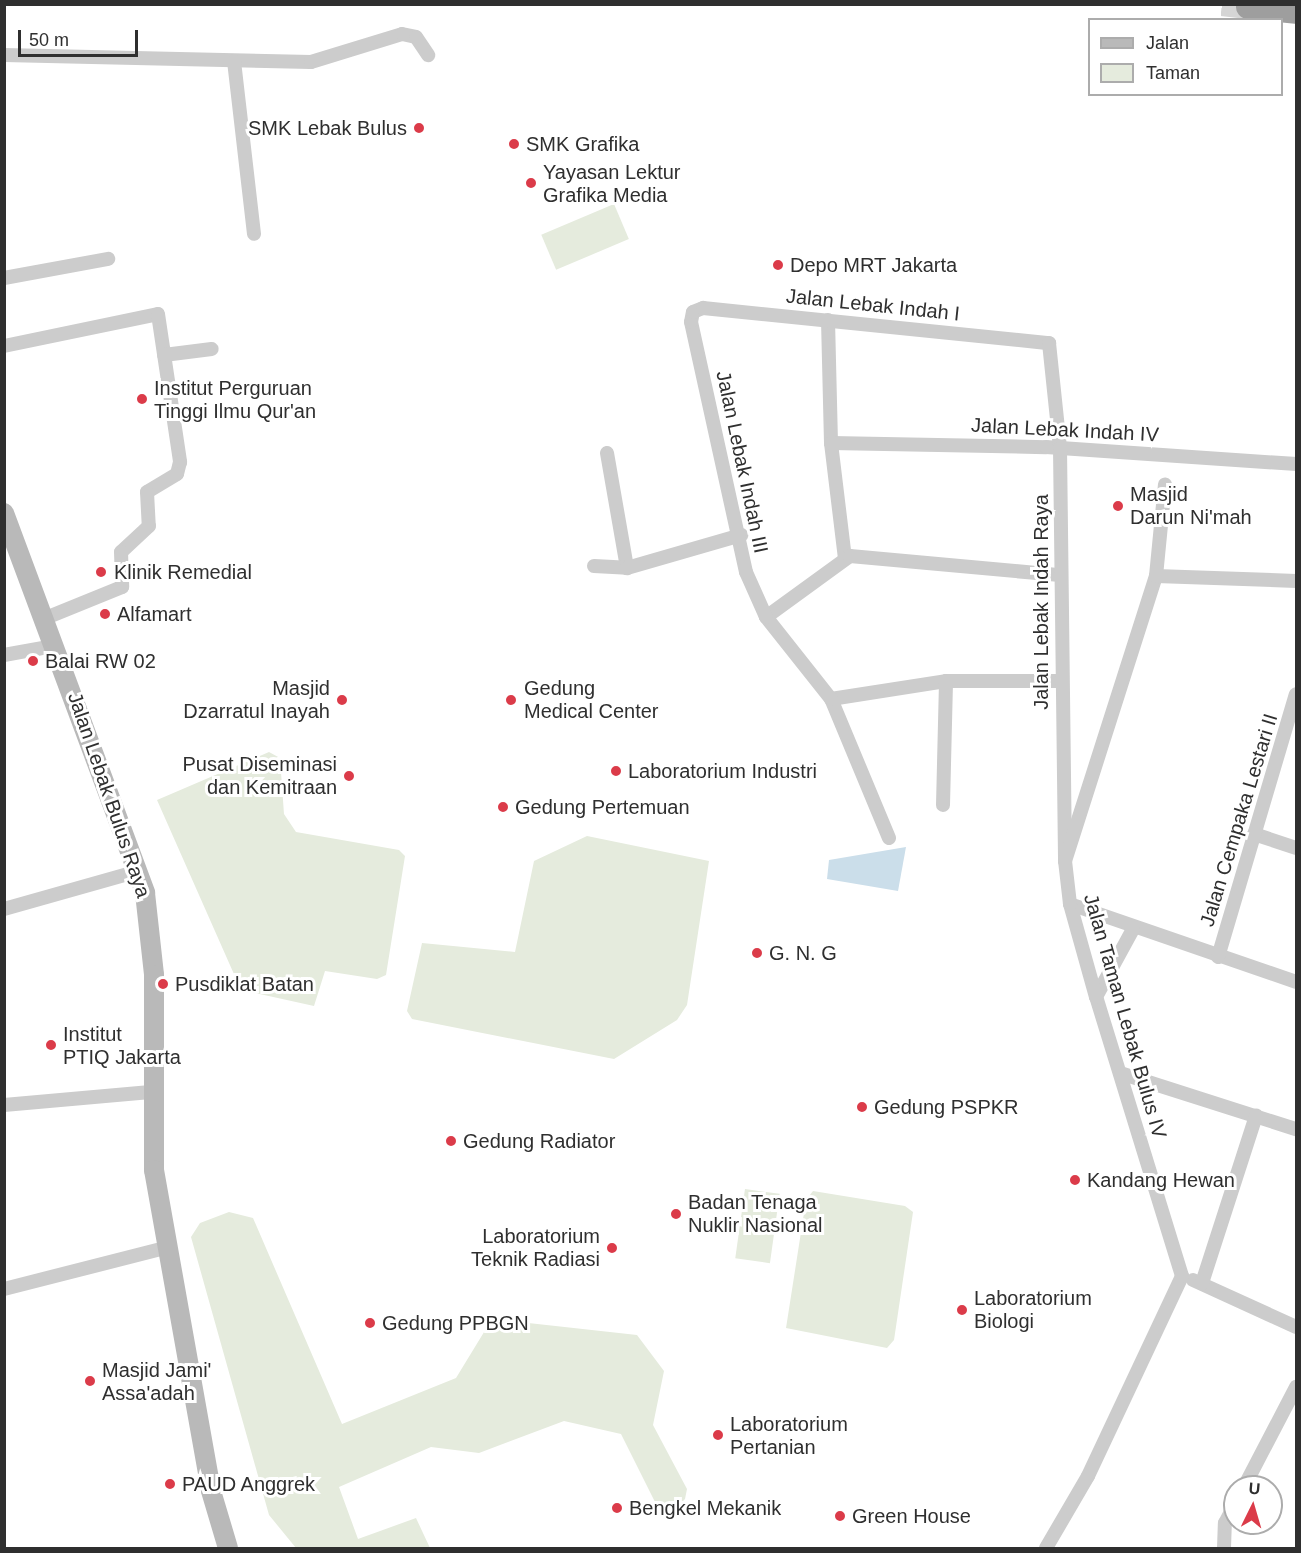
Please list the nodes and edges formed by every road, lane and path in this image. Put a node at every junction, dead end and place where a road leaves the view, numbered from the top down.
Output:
1 (1248, 7) dead end
2 (1296, 12) edge
3 (4, 55) edge
4 (428, 55) dead end
5 (234, 61) junction
6 (254, 234) dead end
7 (108, 259) dead end
8 (4, 278) edge
9 (693, 312) joint
10 (828, 320) junction
11 (1049, 343) joint
12 (4, 346) edge
13 (212, 349) dead end
14 (164, 355) junction
15 (831, 443) junction
16 (1060, 448) junction
17 (607, 453) dead end
18 (1296, 464) edge
19 (1165, 484) dead end
20 (4, 513) edge
21 (741, 535) junction
22 (839, 561) junction
23 (594, 566) dead end
24 (627, 568) junction
25 (1060, 575) junction
26 (1156, 576) junction
27 (1296, 581) edge
28 (766, 617) junction
29 (43, 619) junction
30 (54, 646) junction
31 (4, 655) edge
32 (946, 681) junction
33 (1060, 681) junction
34 (831, 699) junction
35 (1295, 703) edge
36 (943, 805) dead end
37 (1254, 834) junction
38 (889, 838) dead end
39 (1296, 848) edge
40 (1065, 861) junction
41 (138, 871) junction
42 (1070, 904) junction
43 (4, 909) edge
44 (1133, 929) junction
45 (1218, 957) junction
46 (1296, 982) edge
47 (1096, 997) junction
48 (1120, 1073) junction
49 (150, 1092) junction
50 (4, 1105) edge
51 (1256, 1116) junction
52 (1296, 1129) edge
53 (169, 1247) junction
54 (1182, 1276) junction
55 (1202, 1282) junction
56 (4, 1289) edge
57 (1296, 1327) edge
58 (1296, 1387) edge
59 (1250, 1475) edge
60 (227, 1548) edge
61 (1046, 1548) edge

1 - 2 highway
3 - 5 street
4 - 5 street
5 - 6 street
7 - 8 street
9 - 10 street, Jalan Lebak Indah I
9 - 21 street, Jalan Lebak Indah III
10 - 11 street, Jalan Lebak Indah I
10 - 15 street
11 - 16 street, Jalan Lebak Indah Raya
12 - 14 street
13 - 14 street
14 - 29 street
15 - 16 street, Jalan Lebak Indah IV
15 - 22 street
16 - 18 street, Jalan Lebak Indah IV
16 - 25 street, Jalan Lebak Indah Raya
17 - 24 street
19 - 26 street, Jalan Taman Lebak Bulus IV
20 - 29 main road, Jalan Lebak Bulus Raya
21 - 24 street
21 - 28 street, Jalan Lebak Indah III
22 - 25 street
22 - 28 street
23 - 24 street
25 - 33 street, Jalan Lebak Indah Raya
26 - 27 street
26 - 40 street, Jalan Taman Lebak Bulus IV
28 - 34 street, Jalan Lebak Indah III
29 - 30 main road, Jalan Lebak Bulus Raya
30 - 31 street
30 - 41 main road, Jalan Lebak Bulus Raya
32 - 33 street
32 - 34 street
32 - 36 street
33 - 40 street, Jalan Lebak Indah Raya
34 - 38 street, Jalan Lebak Indah III
35 - 37 street, Jalan Cempaka Lestari II
37 - 39 street
37 - 45 street, Jalan Cempaka Lestari II
40 - 42 street, Jalan Taman Lebak Bulus IV
41 - 43 street
41 - 49 main road, Jalan Lebak Bulus Raya
42 - 44 street
42 - 47 street, Jalan Taman Lebak Bulus IV
44 - 45 street
44 - 47 street
45 - 46 street
47 - 48 street, Jalan Taman Lebak Bulus IV
48 - 51 street
48 - 54 street, Jalan Taman Lebak Bulus IV
49 - 50 street
49 - 53 main road, Jalan Lebak Bulus Raya
51 - 52 street
51 - 55 street
53 - 56 street
53 - 60 main road, Jalan Lebak Bulus Raya
54 - 55 street
54 - 61 street
55 - 57 street
58 - 59 street

